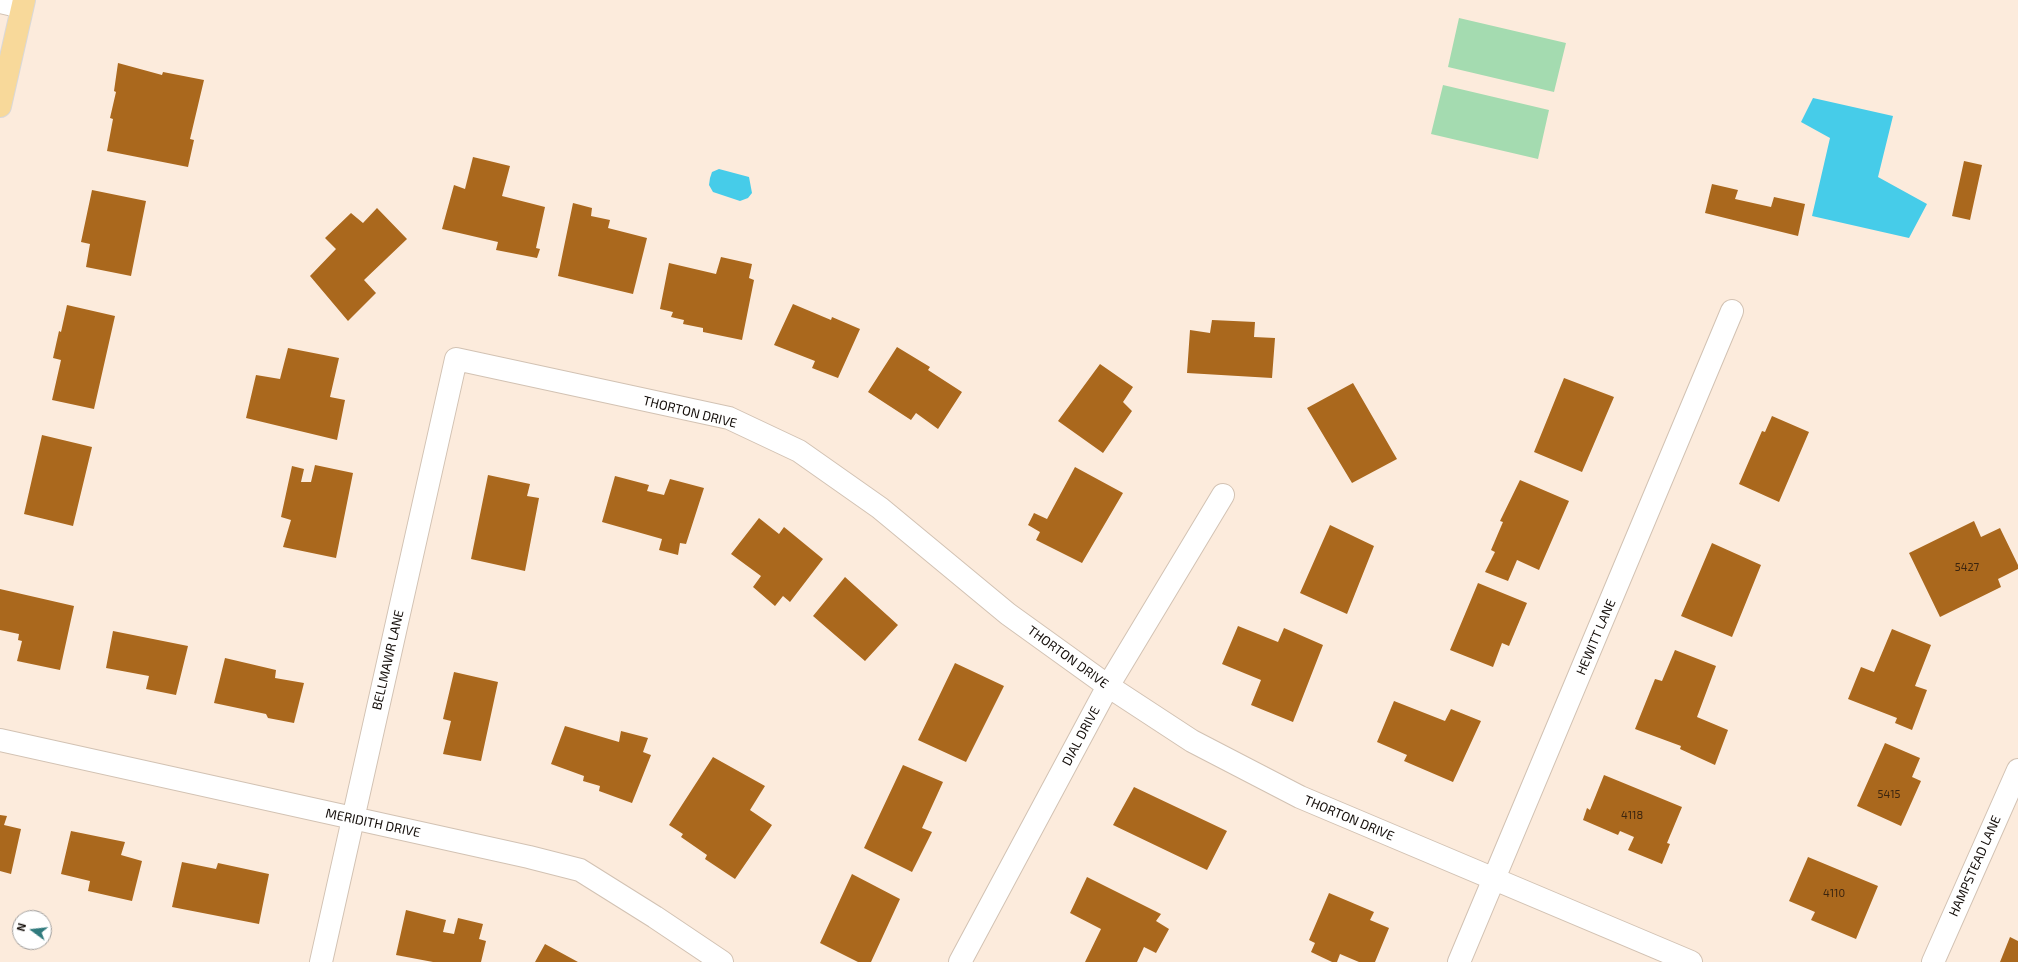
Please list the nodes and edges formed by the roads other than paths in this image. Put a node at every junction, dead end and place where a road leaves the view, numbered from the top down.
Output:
1 (0, 2) edge
2 (23, 4) edge
3 (0, 106) edge
4 (1732, 311) dead end
5 (456, 359) joint
6 (1223, 495) dead end
7 (1108, 686) junction
8 (0, 740) edge
9 (2018, 770) edge
10 (352, 818) junction
11 (1494, 878) junction
12 (322, 962) edge
13 (722, 962) edge
14 (960, 962) edge
15 (1459, 962) edge
16 (1692, 962) edge
17 (1932, 962) edge

1 - 2 street
2 - 3 main road
4 - 11 street, HEWITT LANE
5 - 7 street, THORTON DRIVE
5 - 10 street, BELLMAWR LANE
6 - 7 street, DIAL DRIVE
7 - 11 street, THORTON DRIVE
7 - 14 street, DIAL DRIVE
8 - 10 street, MERIDITH DRIVE
9 - 17 street, HAMPSTEAD LANE
10 - 12 street, BELLMAWR LANE
10 - 13 street, MERIDITH DRIVE
11 - 15 street, HEWITT LANE
11 - 16 street, THORTON DRIVE

